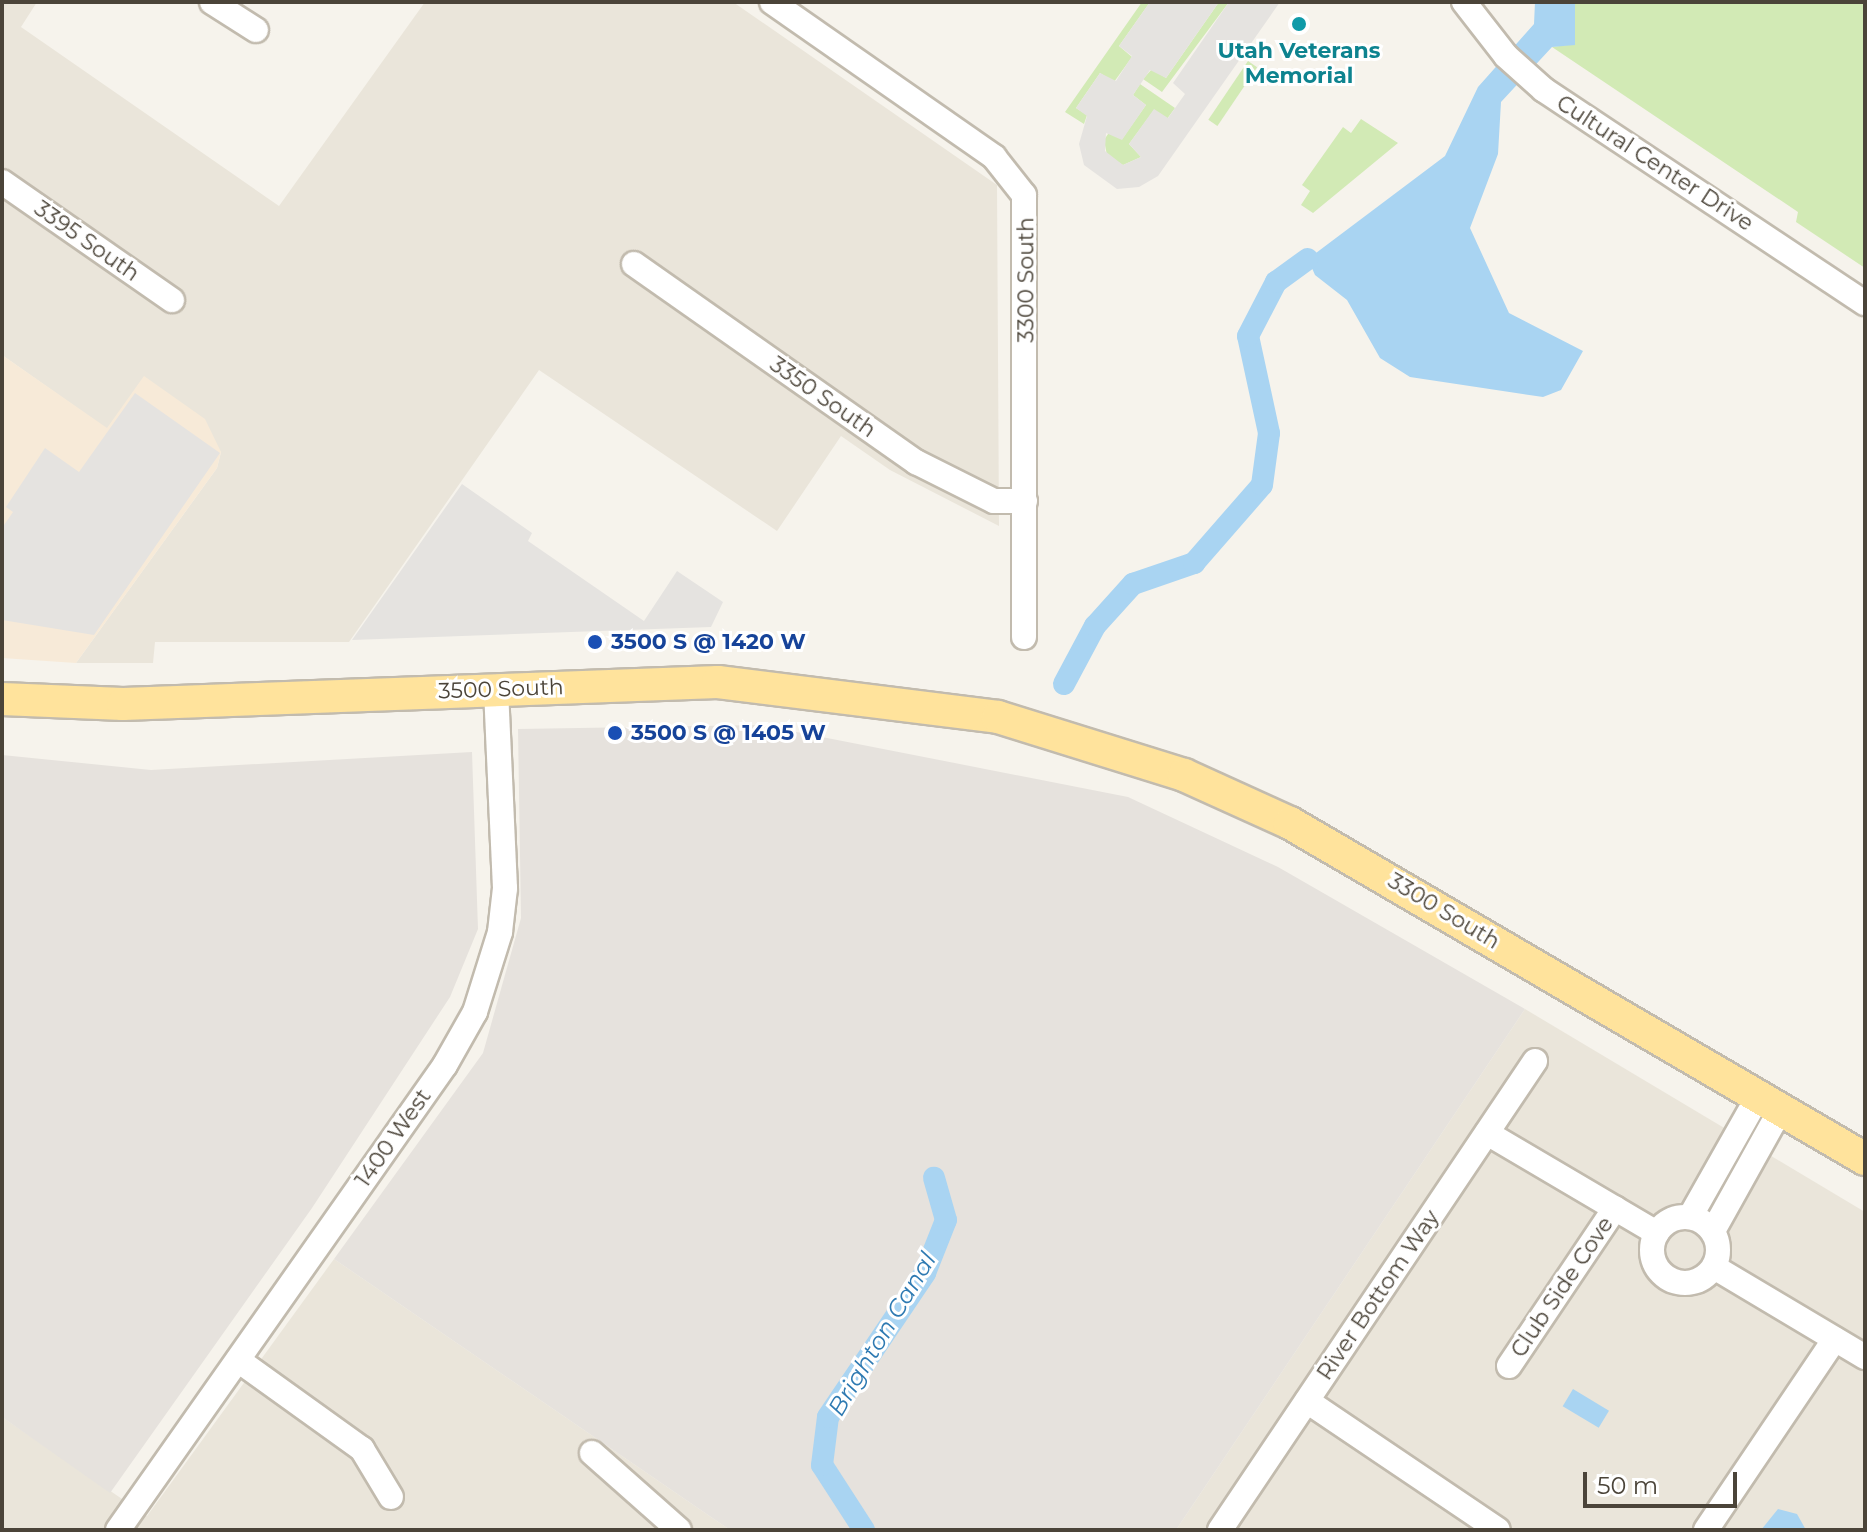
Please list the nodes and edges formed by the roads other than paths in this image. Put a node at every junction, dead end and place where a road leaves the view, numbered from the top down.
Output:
1 (212, 2) edge
2 (772, 2) edge
3 (1464, 2) edge
4 (256, 30) dead end
5 (2, 182) edge
6 (634, 264) dead end
7 (172, 300) dead end
8 (1865, 303) edge
9 (1025, 501) junction
10 (1024, 637) dead end
11 (496, 689) junction
12 (2, 699) edge
13 (998, 717) joint
14 (1535, 1061) dead end
15 (1770, 1102) junction
16 (1487, 1133) junction
17 (1865, 1159) edge
18 (1615, 1208) junction
19 (1690, 1217) junction
20 (1713, 1231) junction
21 (1657, 1233) junction
22 (1714, 1267) junction
23 (1835, 1339) junction
24 (1865, 1357) edge
25 (238, 1360) junction
26 (1509, 1366) dead end
27 (1307, 1401) junction
28 (592, 1453) dead end
29 (391, 1497) dead end
30 (655, 1521) edge
31 (118, 1530) edge
32 (679, 1530) edge
33 (1220, 1530) edge
34 (1498, 1530) edge
35 (1706, 1530) edge

1 - 4 street
2 - 9 street, 3300 South
3 - 8 street, Cultural Center Drive
5 - 7 street, 3395 South
6 - 9 street, 3350 South
9 - 10 street, 3300 South
11 - 12 main road, 3500 South
11 - 13 main road, 3500 South
11 - 25 street, 1400 West
13 - 15 main road, 3300 South
14 - 16 street, River Bottom Way
15 - 17 main road, 3300 South
15 - 19 street
15 - 20 street
16 - 18 street
16 - 27 street, River Bottom Way
18 - 21 street
18 - 26 street, Club Side Cove
19 - 20 street
19 - 21 street
20 - 22 street
21 - 22 street
22 - 23 street
23 - 24 street
23 - 35 street
25 - 29 street
25 - 31 street, 1400 West
27 - 33 street, River Bottom Way
27 - 34 street
28 - 30 street
30 - 32 street

